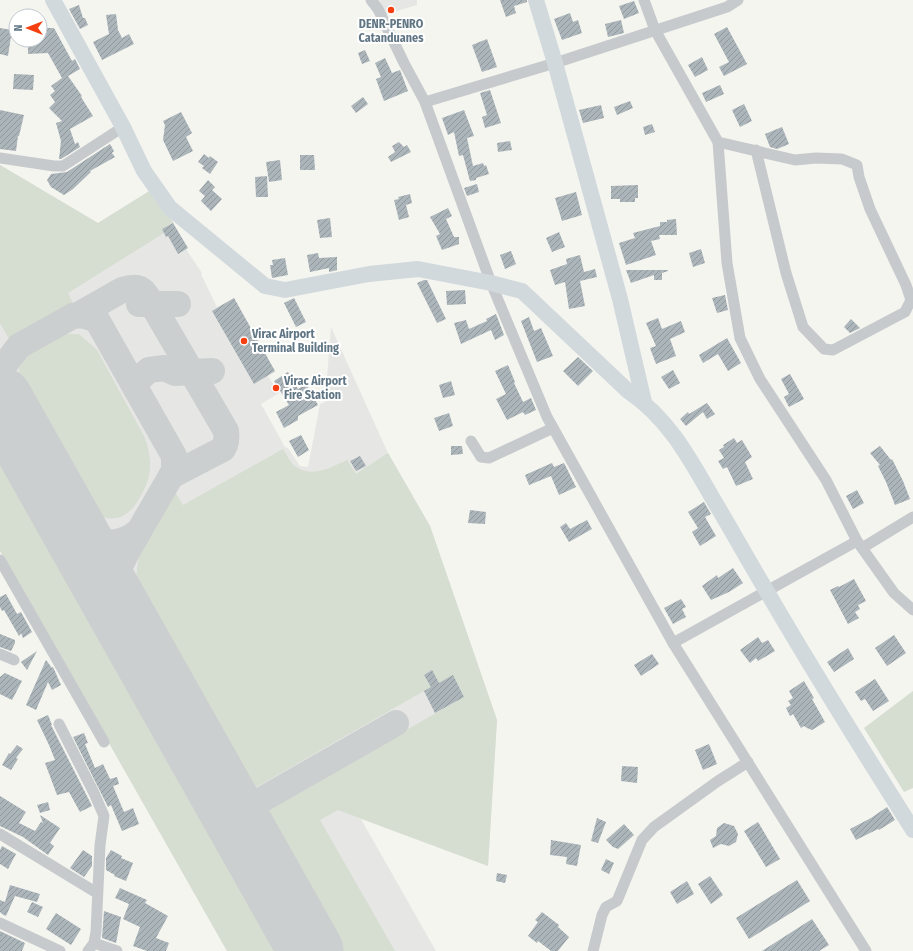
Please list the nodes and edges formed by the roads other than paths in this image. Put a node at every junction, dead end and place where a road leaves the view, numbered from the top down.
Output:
1 (53, 0) edge
2 (371, 0) edge
3 (536, 0) edge
4 (644, 0) edge
5 (738, 0) edge
6 (655, 30) junction
7 (555, 63) junction
8 (425, 102) junction
9 (123, 128) junction
10 (718, 142) junction
11 (756, 150) junction
12 (0, 158) edge
13 (491, 283) junction
14 (644, 402) junction
15 (553, 428) junction
16 (471, 441) dead end
17 (913, 517) edge
18 (859, 544) junction
19 (0, 560) edge
20 (766, 592) junction
21 (913, 610) edge
22 (673, 643) junction
23 (0, 654) edge
24 (14, 660) dead end
25 (59, 724) dead end
26 (104, 742) dead end
27 (748, 762) junction
28 (913, 830) edge
29 (0, 834) edge
30 (97, 893) junction
31 (0, 923) edge
32 (91, 947) edge
33 (60, 951) edge
34 (117, 951) edge
35 (592, 951) edge
36 (866, 951) edge

1 - 9 street
2 - 8 street
3 - 7 street
4 - 6 street
5 - 6 street
6 - 7 street
6 - 10 street
7 - 8 street
7 - 14 street
8 - 13 street
9 - 12 street
9 - 13 street
10 - 11 street
10 - 18 street
11 - 11 street
13 - 14 street
13 - 15 street
14 - 20 street
15 - 16 street
15 - 22 street
17 - 18 street
18 - 20 street
18 - 21 street
19 - 26 street
20 - 22 street
20 - 28 street
22 - 27 street
23 - 24 street
25 - 30 street
27 - 35 street
27 - 36 street
29 - 30 street
30 - 32 street
31 - 33 street
32 - 34 street

